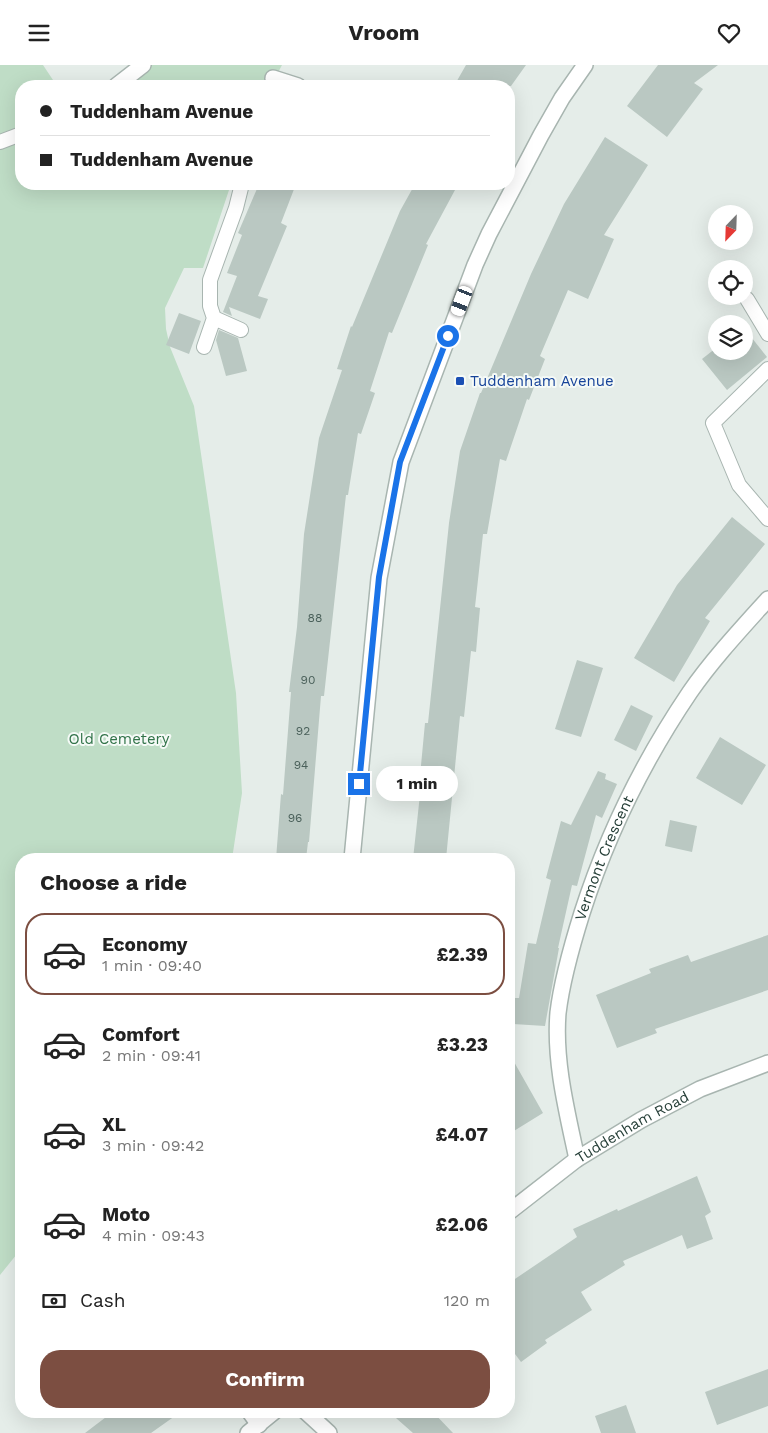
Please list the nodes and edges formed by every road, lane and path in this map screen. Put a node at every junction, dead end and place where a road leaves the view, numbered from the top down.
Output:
1 (143, 65) edge
2 (585, 65) edge
3 (124, 80) edge
4 (15, 136) edge
5 (0, 142) edge
6 (515, 186) edge
7 (240, 190) edge
8 (513, 190) edge
9 (750, 305) edge
10 (214, 318) junction
11 (241, 330) dead end
12 (768, 334) edge
13 (204, 347) dead end
14 (768, 369) edge
15 (768, 519) edge
16 (768, 599) edge
17 (353, 853) edge
18 (768, 1063) edge
19 (576, 1159) junction
20 (515, 1206) edge
21 (267, 1418) edge
22 (313, 1418) edge
23 (254, 1429) edge
24 (329, 1433) edge

1 - 3 street
2 - 6 street
4 - 5 lane
7 - 10 lane
8 - 17 street
9 - 12 lane
10 - 11 lane
10 - 13 lane
14 - 15 lane
16 - 19 street, Vermont Crescent
18 - 19 street, Tuddenham Road
19 - 20 street, Tuddenham Road
21 - 23 street
22 - 24 street

